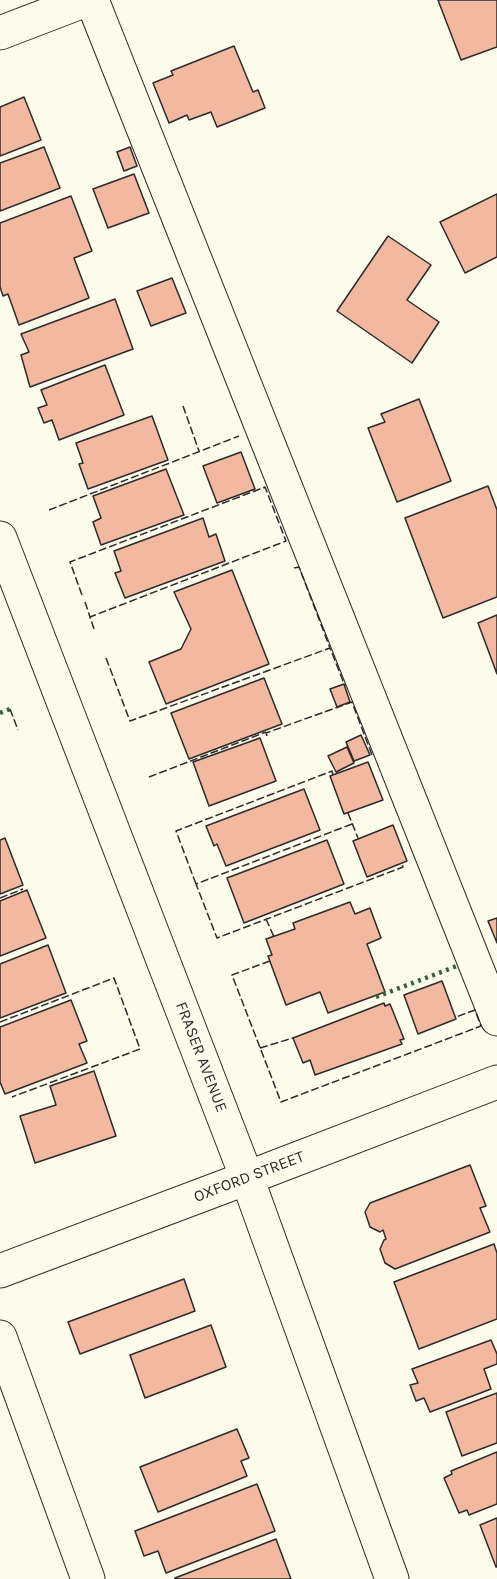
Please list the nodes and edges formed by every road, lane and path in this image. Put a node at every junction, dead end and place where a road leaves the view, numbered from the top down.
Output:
1 (86, 0) edge
2 (92, 0) edge
3 (0, 33) edge
4 (0, 538) edge
5 (497, 1018) edge
6 (497, 1082) edge
7 (247, 1178) junction
8 (0, 1271) edge
9 (0, 1337) edge
10 (88, 1579) edge
11 (392, 1579) edge

1 - 3 street
2 - 5 street
4 - 7 street, FRASER AVENUE
6 - 7 street, OXFORD STREET
7 - 8 street, OXFORD STREET
7 - 11 street, FRASER AVENUE
9 - 10 street

